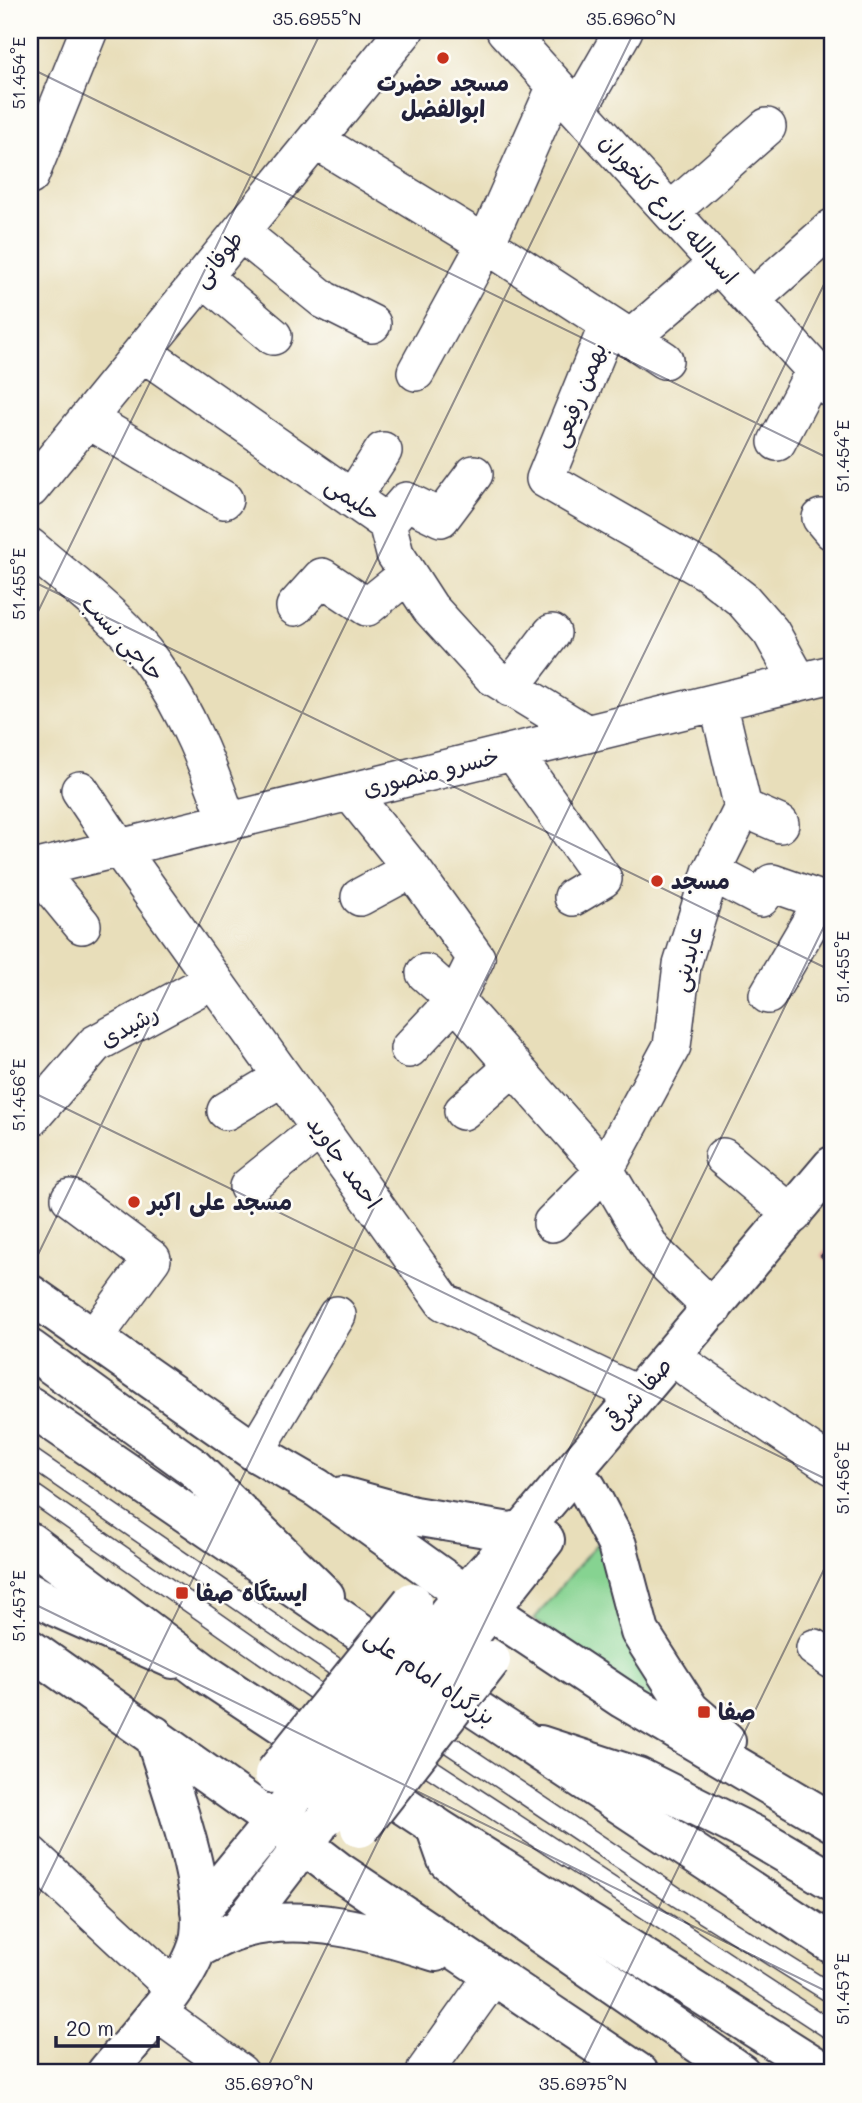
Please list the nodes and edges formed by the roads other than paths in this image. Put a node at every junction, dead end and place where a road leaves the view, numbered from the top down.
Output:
1 (89, 30) edge
2 (405, 30) edge
3 (505, 30) edge
4 (624, 30) edge
5 (567, 98) junction
6 (767, 127) dead end
7 (315, 140) junction
8 (30, 176) edge
9 (671, 211) junction
10 (832, 228) edge
11 (240, 232) junction
12 (486, 244) junction
13 (718, 263) junction
14 (203, 278) junction
15 (751, 300) junction
16 (372, 324) dead end
17 (619, 332) junction
18 (273, 336) dead end
19 (142, 352) junction
20 (664, 360) dead end
21 (416, 372) dead end
22 (824, 379) edge
23 (87, 419) junction
24 (777, 442) dead end
25 (383, 451) dead end
26 (474, 474) dead end
27 (30, 489) edge
28 (352, 499) junction
29 (224, 500) dead end
30 (387, 523) junction
31 (30, 547) edge
32 (408, 574) junction
33 (295, 607) dead end
34 (552, 633) dead end
35 (816, 678) edge
36 (510, 688) junction
37 (718, 702) junction
38 (587, 734) junction
39 (513, 752) junction
40 (80, 790) dead end
41 (350, 792) junction
42 (743, 808) junction
43 (228, 822) junction
44 (780, 824) dead end
45 (118, 848) junction
46 (412, 869) junction
47 (33, 870) edge
48 (711, 872) junction
49 (360, 897) dead end
50 (573, 897) dead end
51 (827, 903) edge
52 (82, 925) dead end
53 (425, 973) dead end
54 (213, 980) junction
55 (768, 995) dead end
56 (455, 1000) junction
57 (409, 1049) dead end
58 (514, 1066) junction
59 (283, 1077) junction
60 (226, 1111) dead end
61 (463, 1111) dead end
62 (30, 1119) edge
63 (320, 1129) junction
64 (723, 1157) dead end
65 (832, 1166) edge
66 (606, 1170) junction
67 (248, 1187) dead end
68 (70, 1198) dead end
69 (811, 1215) edge
70 (552, 1223) dead end
71 (30, 1294) edge
72 (713, 1309) junction
73 (337, 1315) dead end
74 (93, 1339) junction
75 (30, 1349) edge
76 (680, 1362) junction
77 (647, 1400) junction
78 (30, 1406) edge
79 (255, 1452) junction
80 (30, 1457) edge
81 (832, 1466) edge
82 (587, 1488) junction
83 (317, 1489) junction
84 (30, 1491) edge
85 (524, 1529) junction
86 (30, 1542) edge
87 (409, 1555) junction
88 (30, 1592) edge
89 (461, 1621) junction
90 (359, 1629) junction
91 (30, 1649) edge
92 (206, 1674) junction
93 (154, 1735) junction
94 (521, 1739) junction
95 (281, 1796) junction
96 (816, 1813) edge
97 (344, 1822) junction
98 (435, 1826) junction
99 (303, 1844) junction
100 (30, 1854) edge
101 (832, 1881) edge
102 (367, 1891) junction
103 (199, 1929) junction
104 (238, 1930) junction
105 (832, 1944) edge
106 (487, 1972) junction
107 (832, 1994) edge
108 (165, 2000) junction
109 (832, 2031) edge
110 (426, 2070) dead end
111 (106, 2073) edge
112 (240, 2073) edge
113 (639, 2073) edge
114 (741, 2073) edge
115 (826, 2073) edge

1 - 8 street
2 - 7 street, طوفانی
3 - 5 street, اسدالله زارع کلخوران
4 - 5 street
5 - 9 street, اسدالله زارع کلخوران
5 - 12 street
6 - 9 street
7 - 11 street, طوفانی
7 - 12 street, بهمن رفیعی
9 - 13 street, اسدالله زارع کلخوران
10 - 15 street
11 - 14 street, طوفانی
11 - 16 street
12 - 17 street, بهمن رفیعی
12 - 21 street
13 - 15 street, اسدالله زارع کلخوران
13 - 17 street
14 - 18 street
14 - 19 street, طوفانی
15 - 22 street, اسدالله زارع کلخوران
17 - 20 street
17 - 35 street, بهمن رفیعی
19 - 23 street, طوفانی
19 - 28 street, حلیمی
22 - 24 street
23 - 27 street, طوفانی
23 - 29 street
25 - 28 street
26 - 30 street
28 - 30 street, حلیمی
30 - 32 street, حلیمی
31 - 43 street, حاجی نسب
32 - 33 street
32 - 36 street, حلیمی
34 - 36 street
35 - 37 street, خسرو منصوری
36 - 38 street, حلیمی
37 - 38 street, خسرو منصوری
37 - 42 street
38 - 39 street, خسرو منصوری
39 - 41 street, خسرو منصوری
39 - 50 street
40 - 45 street, احمد جاوید
41 - 43 street, خسرو منصوری
41 - 46 street
42 - 44 street
42 - 48 street, عابدینی
43 - 45 street, خسرو منصوری
45 - 47 street, خسرو منصوری
45 - 54 street, احمد جاوید
46 - 49 street
46 - 56 street
47 - 52 street
48 - 51 street
48 - 66 street, عابدینی
51 - 55 street
53 - 56 street
54 - 59 street, احمد جاوید
54 - 62 street, رشیدی
56 - 57 street
56 - 58 street
58 - 61 street
58 - 66 street
59 - 60 street
59 - 63 street, احمد جاوید
63 - 67 street
63 - 77 street, احمد جاوید
64 - 69 street
65 - 69 main road, صفا شرقی
66 - 70 street, عابدینی
66 - 72 street
68 - 74 street
69 - 72 main road, صفا شرقی
69 - 76 main road, صفا شرقی
71 - 74 main road
72 - 76 main road, صفا شرقی
73 - 79 street
74 - 79 main road
75 - 90 main road
76 - 77 main road, صفا شرقی
76 - 81 street
77 - 82 main road, صفا شرقی
77 - 85 main road, صفا شرقی
78 - 90 main road, بزرگراه امام علی
79 - 83 main road
80 - 107 lane
82 - 89 main road, صفا شرقی
82 - 96 main road
83 - 85 main road
83 - 87 main road
84 - 109 lane
85 - 89 main road, صفا شرقی
86 - 92 main road
87 - 89 main road
87 - 89 main road
88 - 92 main road
89 - 95 main road, bridge
89 - 96 main road
89 - 97 main road, bridge
90 - 94 main road, بزرگراه امام علی
91 - 93 main road
92 - 98 main road
93 - 95 main road
93 - 103 main road
94 - 101 main road
94 - 105 main road, بزرگراه امام علی
95 - 99 main road
95 - 103 main road
97 - 99 main road
97 - 102 main road
98 - 114 main road
98 - 115 main road
99 - 102 main road
99 - 104 main road
100 - 108 street
102 - 106 main road
103 - 104 main road
103 - 108 main road
104 - 106 main road
106 - 110 street
106 - 113 main road
108 - 111 main road
108 - 112 street

